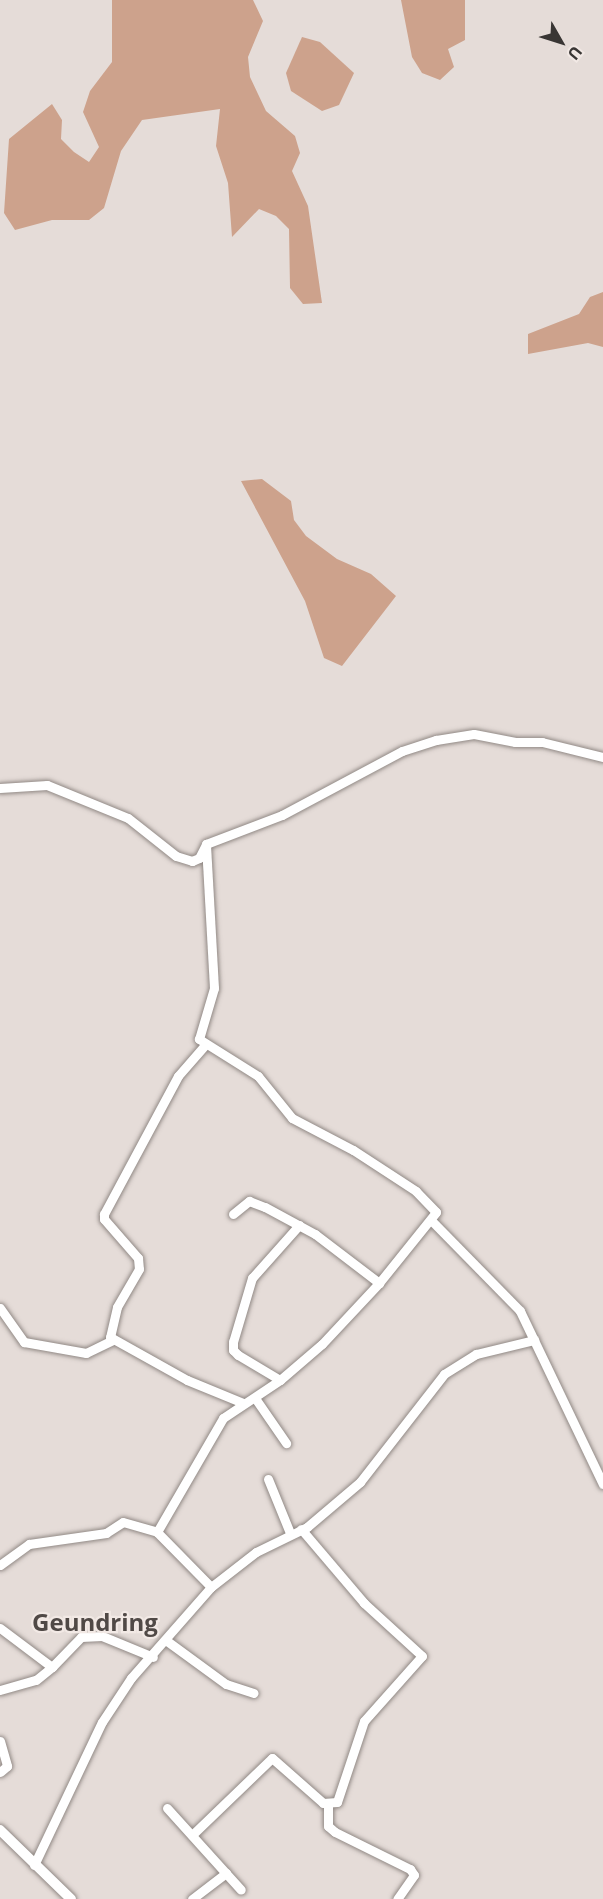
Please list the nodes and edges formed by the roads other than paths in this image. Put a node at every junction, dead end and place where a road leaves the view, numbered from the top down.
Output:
1 (603, 758) edge
2 (0, 788) edge
3 (206, 844) junction
4 (205, 1045) junction
5 (233, 1214) dead end
6 (431, 1220) junction
7 (299, 1225) junction
8 (379, 1283) junction
9 (0, 1308) edge
10 (113, 1340) junction
11 (534, 1340) junction
12 (280, 1380) junction
13 (255, 1398) junction
14 (243, 1403) junction
15 (286, 1443) dead end
16 (268, 1479) dead end
17 (603, 1484) edge
18 (301, 1529) junction
19 (157, 1532) junction
20 (290, 1533) junction
21 (0, 1565) edge
22 (211, 1587) junction
23 (0, 1628) edge
24 (167, 1641) junction
25 (153, 1656) junction
26 (52, 1667) junction
27 (0, 1690) edge
28 (254, 1693) dead end
29 (0, 1740) edge
30 (0, 1772) edge
31 (328, 1804) junction
32 (167, 1808) dead end
33 (0, 1830) edge
34 (192, 1836) junction
35 (34, 1865) junction
36 (226, 1873) junction
37 (241, 1890) dead end
38 (71, 1899) edge
39 (192, 1899) edge
40 (397, 1899) edge

1 - 3 street
2 - 3 street
3 - 4 street
4 - 6 street
4 - 10 street
5 - 7 street
6 - 8 street
6 - 11 street
7 - 8 street
7 - 12 street
8 - 12 street
9 - 10 street
10 - 14 street
11 - 17 street
11 - 18 street
12 - 13 street
13 - 14 street
13 - 15 street
14 - 19 street
16 - 20 street
18 - 20 street
18 - 31 street
19 - 21 street
19 - 22 street
20 - 22 street
22 - 24 street
23 - 26 street
24 - 25 street
24 - 28 street
25 - 26 street
25 - 35 street
26 - 27 street
29 - 30 street
31 - 34 street
31 - 40 street
32 - 34 street
33 - 35 street
34 - 36 street
35 - 38 street
36 - 37 street
36 - 39 street

